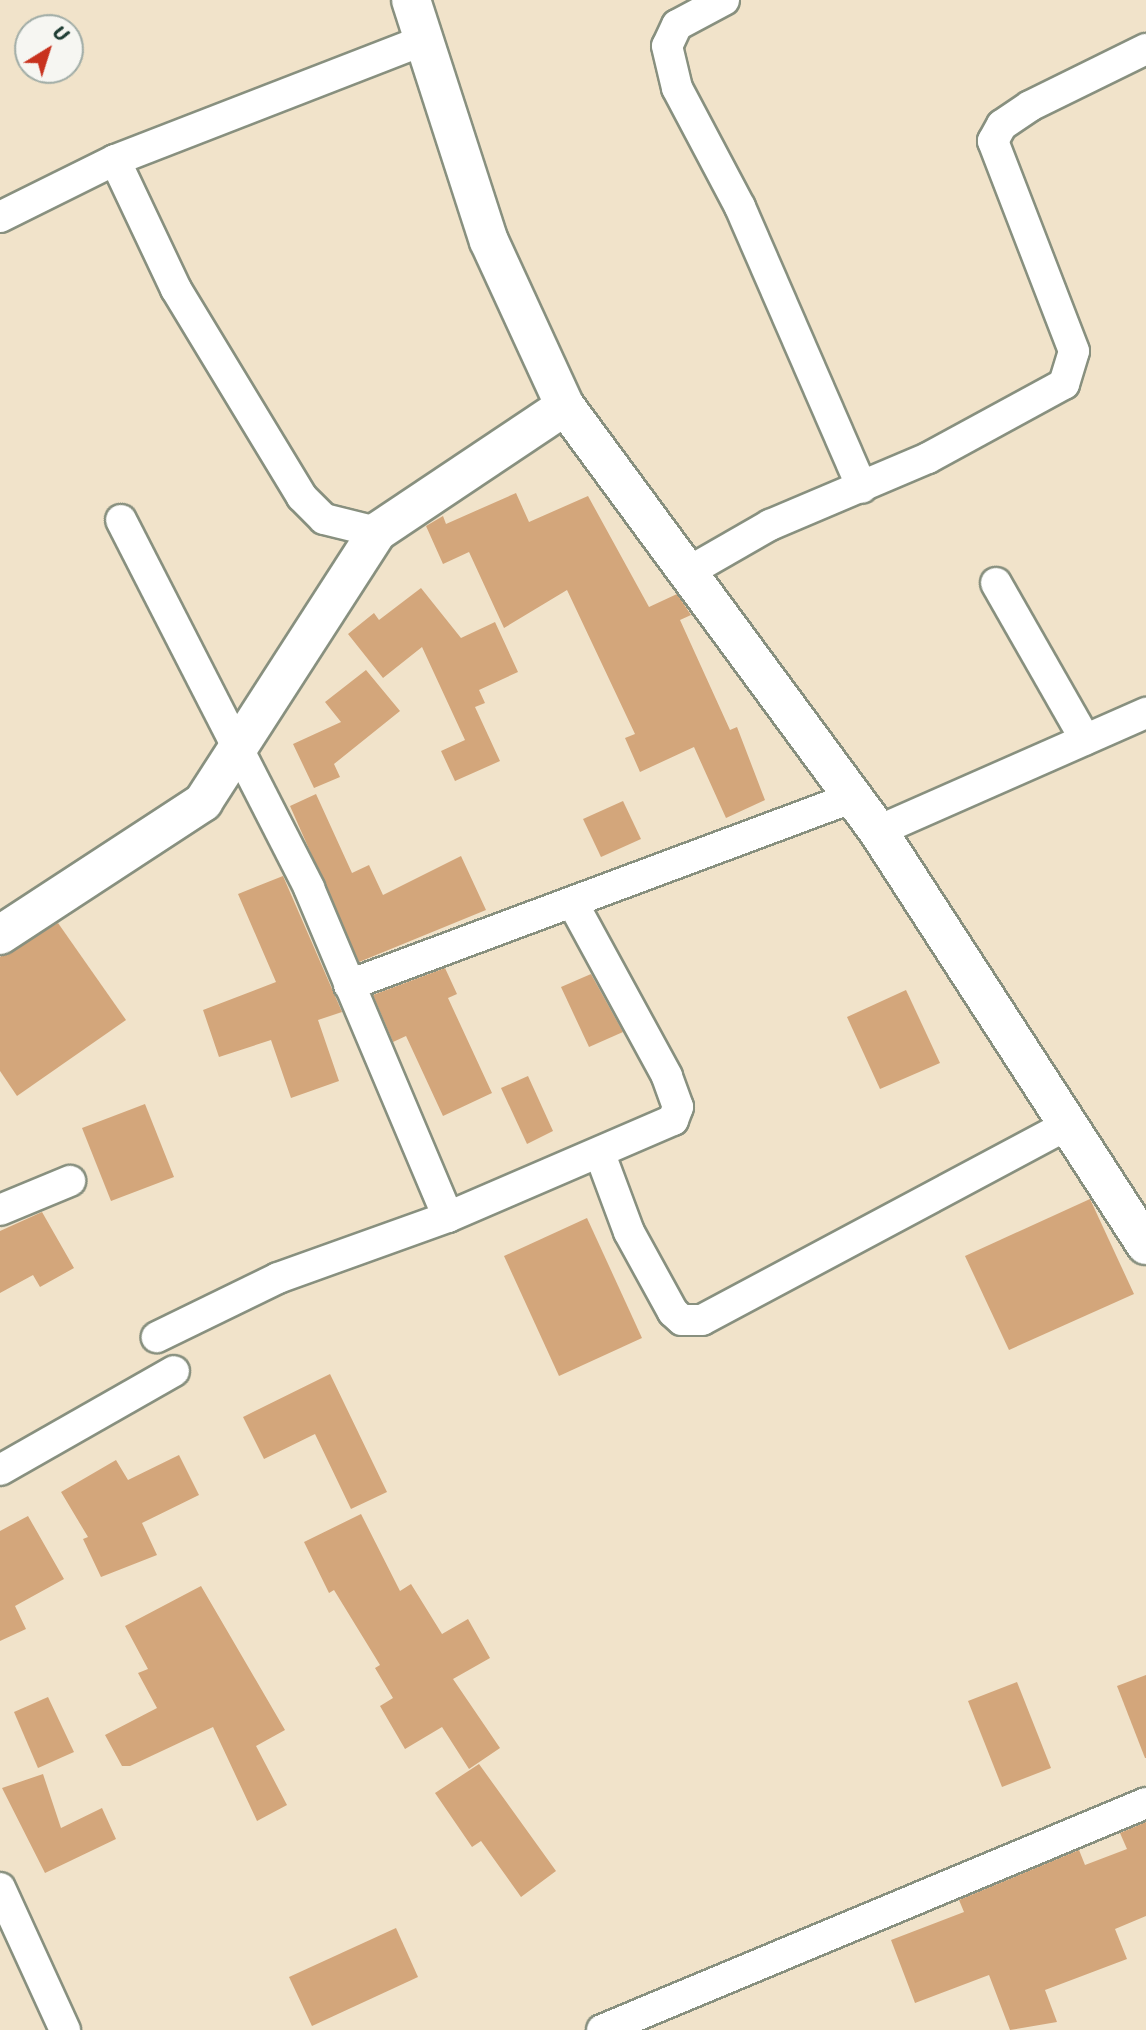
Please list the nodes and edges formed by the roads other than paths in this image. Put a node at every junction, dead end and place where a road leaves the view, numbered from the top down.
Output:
1 (411, 0) edge
2 (724, 0) edge
3 (424, 40) junction
4 (1146, 49) edge
5 (115, 160) junction
6 (0, 217) edge
7 (565, 407) junction
8 (862, 488) junction
9 (121, 520) dead end
10 (377, 532) junction
11 (688, 572) junction
12 (996, 583) dead end
13 (1146, 713) edge
14 (1085, 739) junction
15 (242, 750) junction
16 (851, 798) junction
17 (878, 831) junction
18 (572, 902) junction
19 (0, 935) edge
20 (349, 985) junction
21 (1065, 1127) junction
22 (600, 1154) junction
23 (70, 1181) dead end
24 (0, 1210) edge
25 (448, 1217) junction
26 (1146, 1245) edge
27 (157, 1337) dead end
28 (174, 1371) dead end
29 (0, 1470) edge
30 (1146, 1803) edge
31 (4, 1905) edge
32 (65, 2030) edge
33 (602, 2030) edge

1 - 3 street
2 - 8 street
3 - 5 street
3 - 7 street
4 - 8 street
5 - 6 street
5 - 10 street
7 - 10 street
7 - 11 street
8 - 11 street
9 - 15 street
10 - 15 street
11 - 16 street
12 - 14 street
13 - 14 street
14 - 17 street
15 - 19 street
15 - 20 street
16 - 17 street
16 - 18 street
17 - 21 street
18 - 20 street
18 - 22 street
20 - 25 street
21 - 22 street
21 - 26 street
22 - 25 street
23 - 24 street
25 - 27 street
28 - 29 street
30 - 33 street
31 - 32 street

